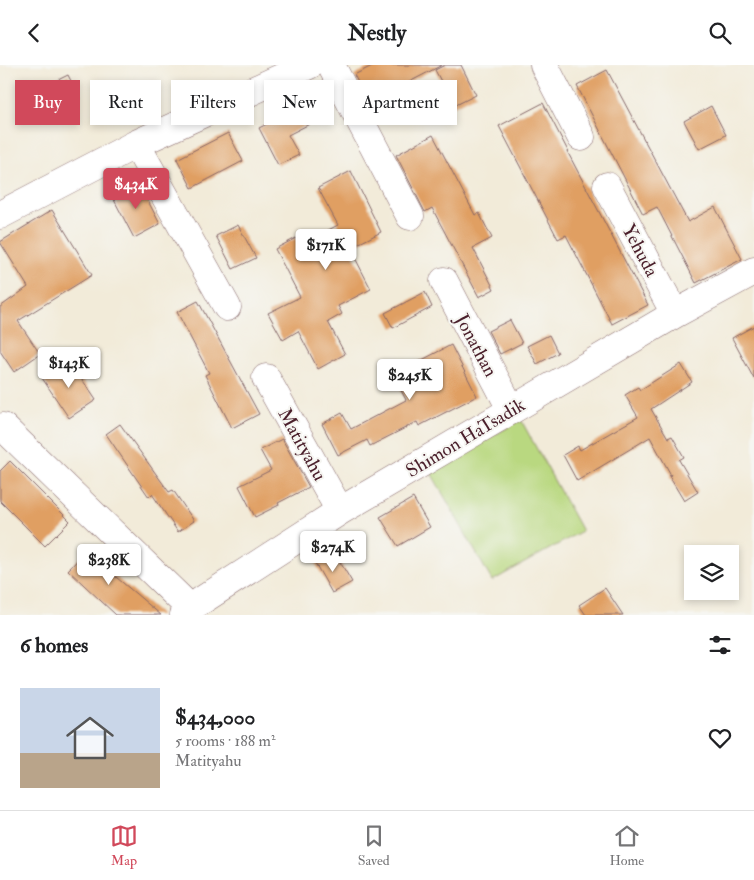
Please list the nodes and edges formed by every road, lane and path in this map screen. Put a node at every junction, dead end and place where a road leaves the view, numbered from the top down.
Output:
1 (309, 65) edge
2 (331, 65) edge
3 (544, 65) edge
4 (581, 137) dead end
5 (136, 144) junction
6 (607, 186) dead end
7 (0, 215) edge
8 (410, 216) dead end
9 (754, 271) edge
10 (444, 281) dead end
11 (227, 307) dead end
12 (674, 313) junction
13 (266, 378) dead end
14 (511, 409) junction
15 (3, 427) dead end
16 (340, 511) junction
17 (187, 611) edge

1 - 5 street
2 - 8 street
3 - 4 street
5 - 7 street
5 - 11 street
6 - 12 street, Yehuda
9 - 12 street, Shimon HaTsadik
10 - 14 street, Jonathan
12 - 14 street, Shimon HaTsadik
13 - 16 street, Matityahu
14 - 16 street, Shimon HaTsadik
15 - 17 street
16 - 17 street, Shimon HaTsadik

